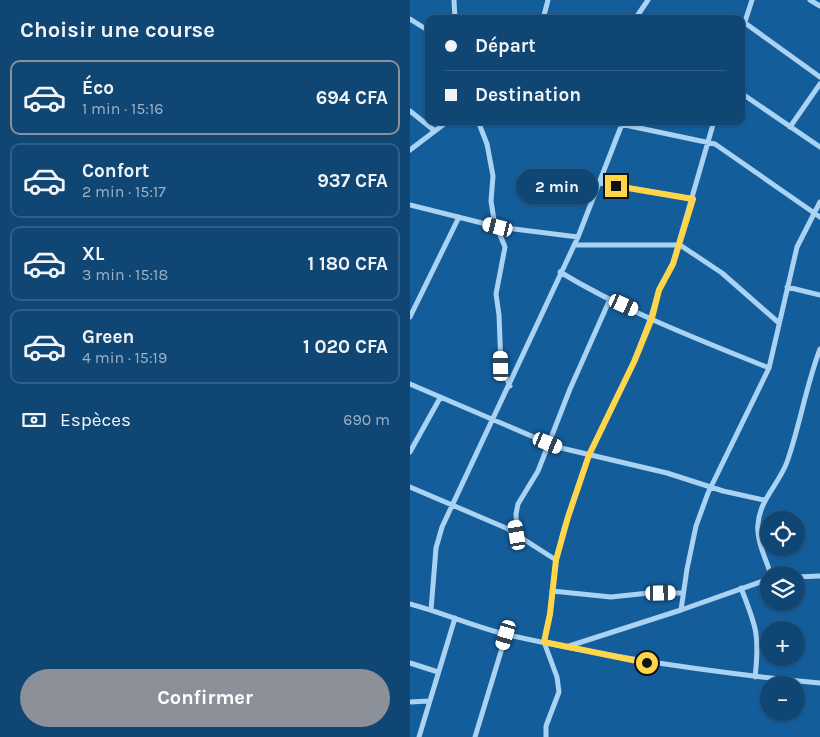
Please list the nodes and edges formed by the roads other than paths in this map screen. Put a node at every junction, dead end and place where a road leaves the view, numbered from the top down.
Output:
1 (454, 0) edge
2 (548, 0) edge
3 (648, 0) edge
4 (752, 0) edge
5 (810, 0) edge
6 (820, 6) edge
7 (455, 15) edge
8 (544, 15) edge
9 (638, 15) edge
10 (410, 19) edge
11 (745, 23) joint
12 (425, 28) edge
13 (820, 78) edge
14 (820, 84) edge
15 (745, 96) edge
16 (410, 111) edge
17 (425, 123) edge
18 (428, 125) edge
19 (443, 125) edge
20 (480, 125) edge
21 (622, 125) edge
22 (627, 125) edge
23 (713, 125) edge
24 (790, 127) junction
25 (435, 131) junction
26 (709, 142) junction
27 (820, 147) edge
28 (410, 150) edge
29 (600, 183) junction
30 (693, 199) junction
31 (820, 202) edge
32 (410, 206) edge
33 (814, 213) junction
34 (820, 217) edge
35 (459, 218) junction
36 (498, 227) junction
37 (578, 237) junction
38 (574, 245) junction
39 (680, 245) junction
40 (560, 272) junction
41 (787, 287) junction
42 (820, 295) edge
43 (610, 298) junction
44 (410, 317) edge
45 (652, 318) junction
46 (779, 323) junction
47 (820, 348) edge
48 (769, 368) junction
49 (410, 384) edge
50 (510, 386) junction
51 (440, 398) junction
52 (493, 419) junction
53 (548, 443) junction
54 (410, 452) edge
55 (589, 455) junction
56 (711, 486) junction
57 (410, 487) edge
58 (764, 500) junction
59 (453, 505) junction
60 (517, 535) junction
61 (556, 560) junction
62 (769, 566) edge
63 (820, 576) edge
64 (805, 577) edge
65 (760, 582) edge
66 (741, 588) junction
67 (552, 591) junction
68 (683, 594) junction
69 (410, 604) edge
70 (431, 610) junction
71 (681, 610) junction
72 (456, 618) junction
73 (506, 635) junction
74 (544, 642) junction
75 (566, 647) junction
76 (410, 663) edge
77 (438, 672) junction
78 (755, 676) junction
79 (820, 683) edge
80 (428, 701) junction
81 (410, 702) edge
82 (419, 737) edge
83 (475, 737) edge
84 (546, 737) edge

1 - 7 street
2 - 8 street
3 - 9 street
4 - 11 street
5 - 6 street
10 - 12 street
11 - 13 street
14 - 24 street
15 - 24 street
16 - 17 street
18 - 25 street
19 - 25 street
20 - 36 street
21 - 29 street
22 - 26 street
23 - 26 street
24 - 27 street
25 - 28 street
26 - 30 street
26 - 33 street
29 - 30 street
29 - 37 street
30 - 39 street
31 - 33 street
32 - 35 street
33 - 34 street
33 - 41 street
35 - 36 street
35 - 44 street
36 - 37 street
36 - 50 street
37 - 38 street
38 - 39 street
38 - 40 street
39 - 45 street
39 - 46 street
40 - 43 street
40 - 50 street
41 - 42 street
41 - 46 street
43 - 45 street
43 - 53 street
45 - 48 street
45 - 55 street
46 - 48 street
47 - 58 street
48 - 56 street
49 - 51 street
50 - 52 street
51 - 52 street
51 - 54 street
52 - 53 street
52 - 59 street
53 - 55 street
53 - 60 street
55 - 56 street
55 - 61 street
56 - 58 street
56 - 68 street
57 - 59 street
58 - 62 street
59 - 60 street
59 - 70 street
60 - 61 street
61 - 67 street
63 - 64 street
65 - 66 street
66 - 71 street
66 - 78 street
67 - 68 street
67 - 74 street
68 - 71 street
69 - 70 street
70 - 72 street
71 - 75 street
72 - 73 street
72 - 77 street
73 - 74 street
73 - 83 street
74 - 75 street
74 - 84 street
75 - 78 street
76 - 77 street
77 - 80 street
78 - 79 street
80 - 81 street
80 - 82 street

